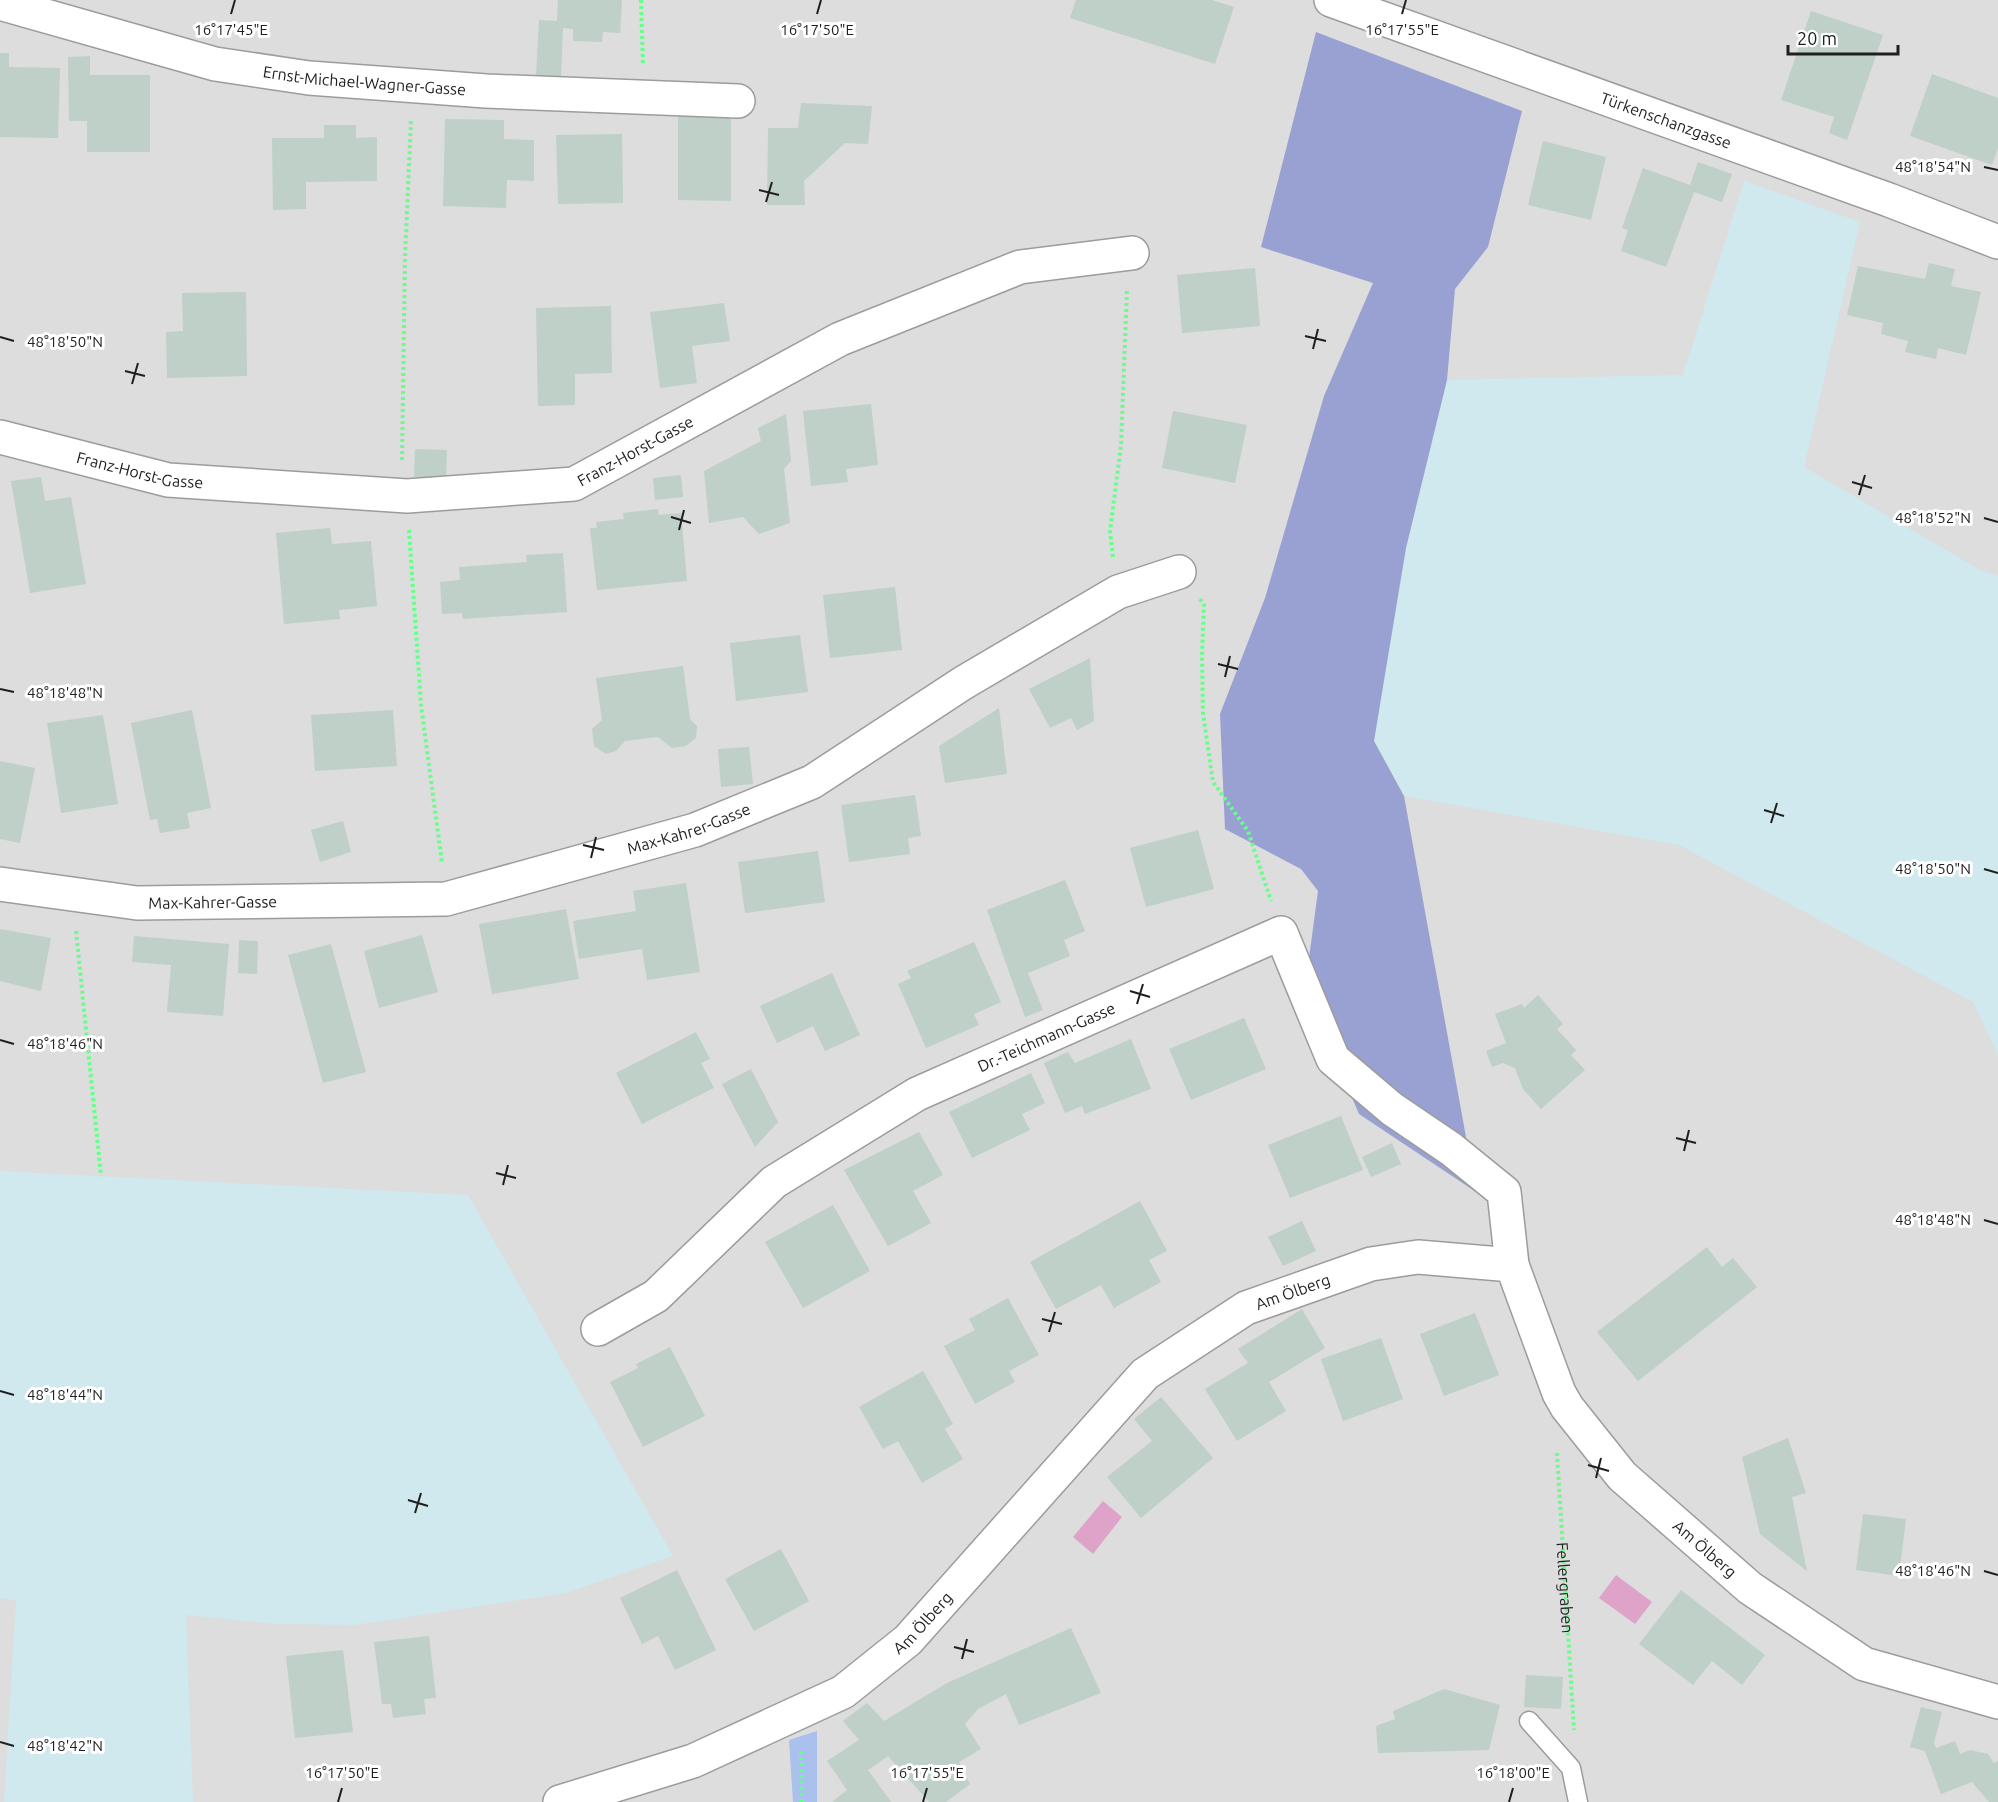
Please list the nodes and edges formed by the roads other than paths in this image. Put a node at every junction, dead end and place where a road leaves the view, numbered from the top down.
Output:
1 (1331, 0) edge
2 (0, 3) edge
3 (738, 101) dead end
4 (1998, 242) edge
5 (1132, 253) road end
6 (0, 436) edge
7 (1179, 572) road end
8 (0, 884) edge
9 (1512, 1265) junction
10 (598, 1329) dead end
11 (1998, 1702) edge
12 (1529, 1721) dead end
13 (560, 1802) edge
14 (1578, 1802) edge

1 - 4 street, Türkenschanzgasse
2 - 3 street, Ernst-Michael-Wagner-Gasse
5 - 6 street, Franz-Horst-Gasse
7 - 8 street, Max-Kahrer-Gasse
9 - 10 street, Dr.-Teichmann-Gasse
9 - 11 street, Am Ölberg
9 - 13 street, Am Ölberg
12 - 14 lane

